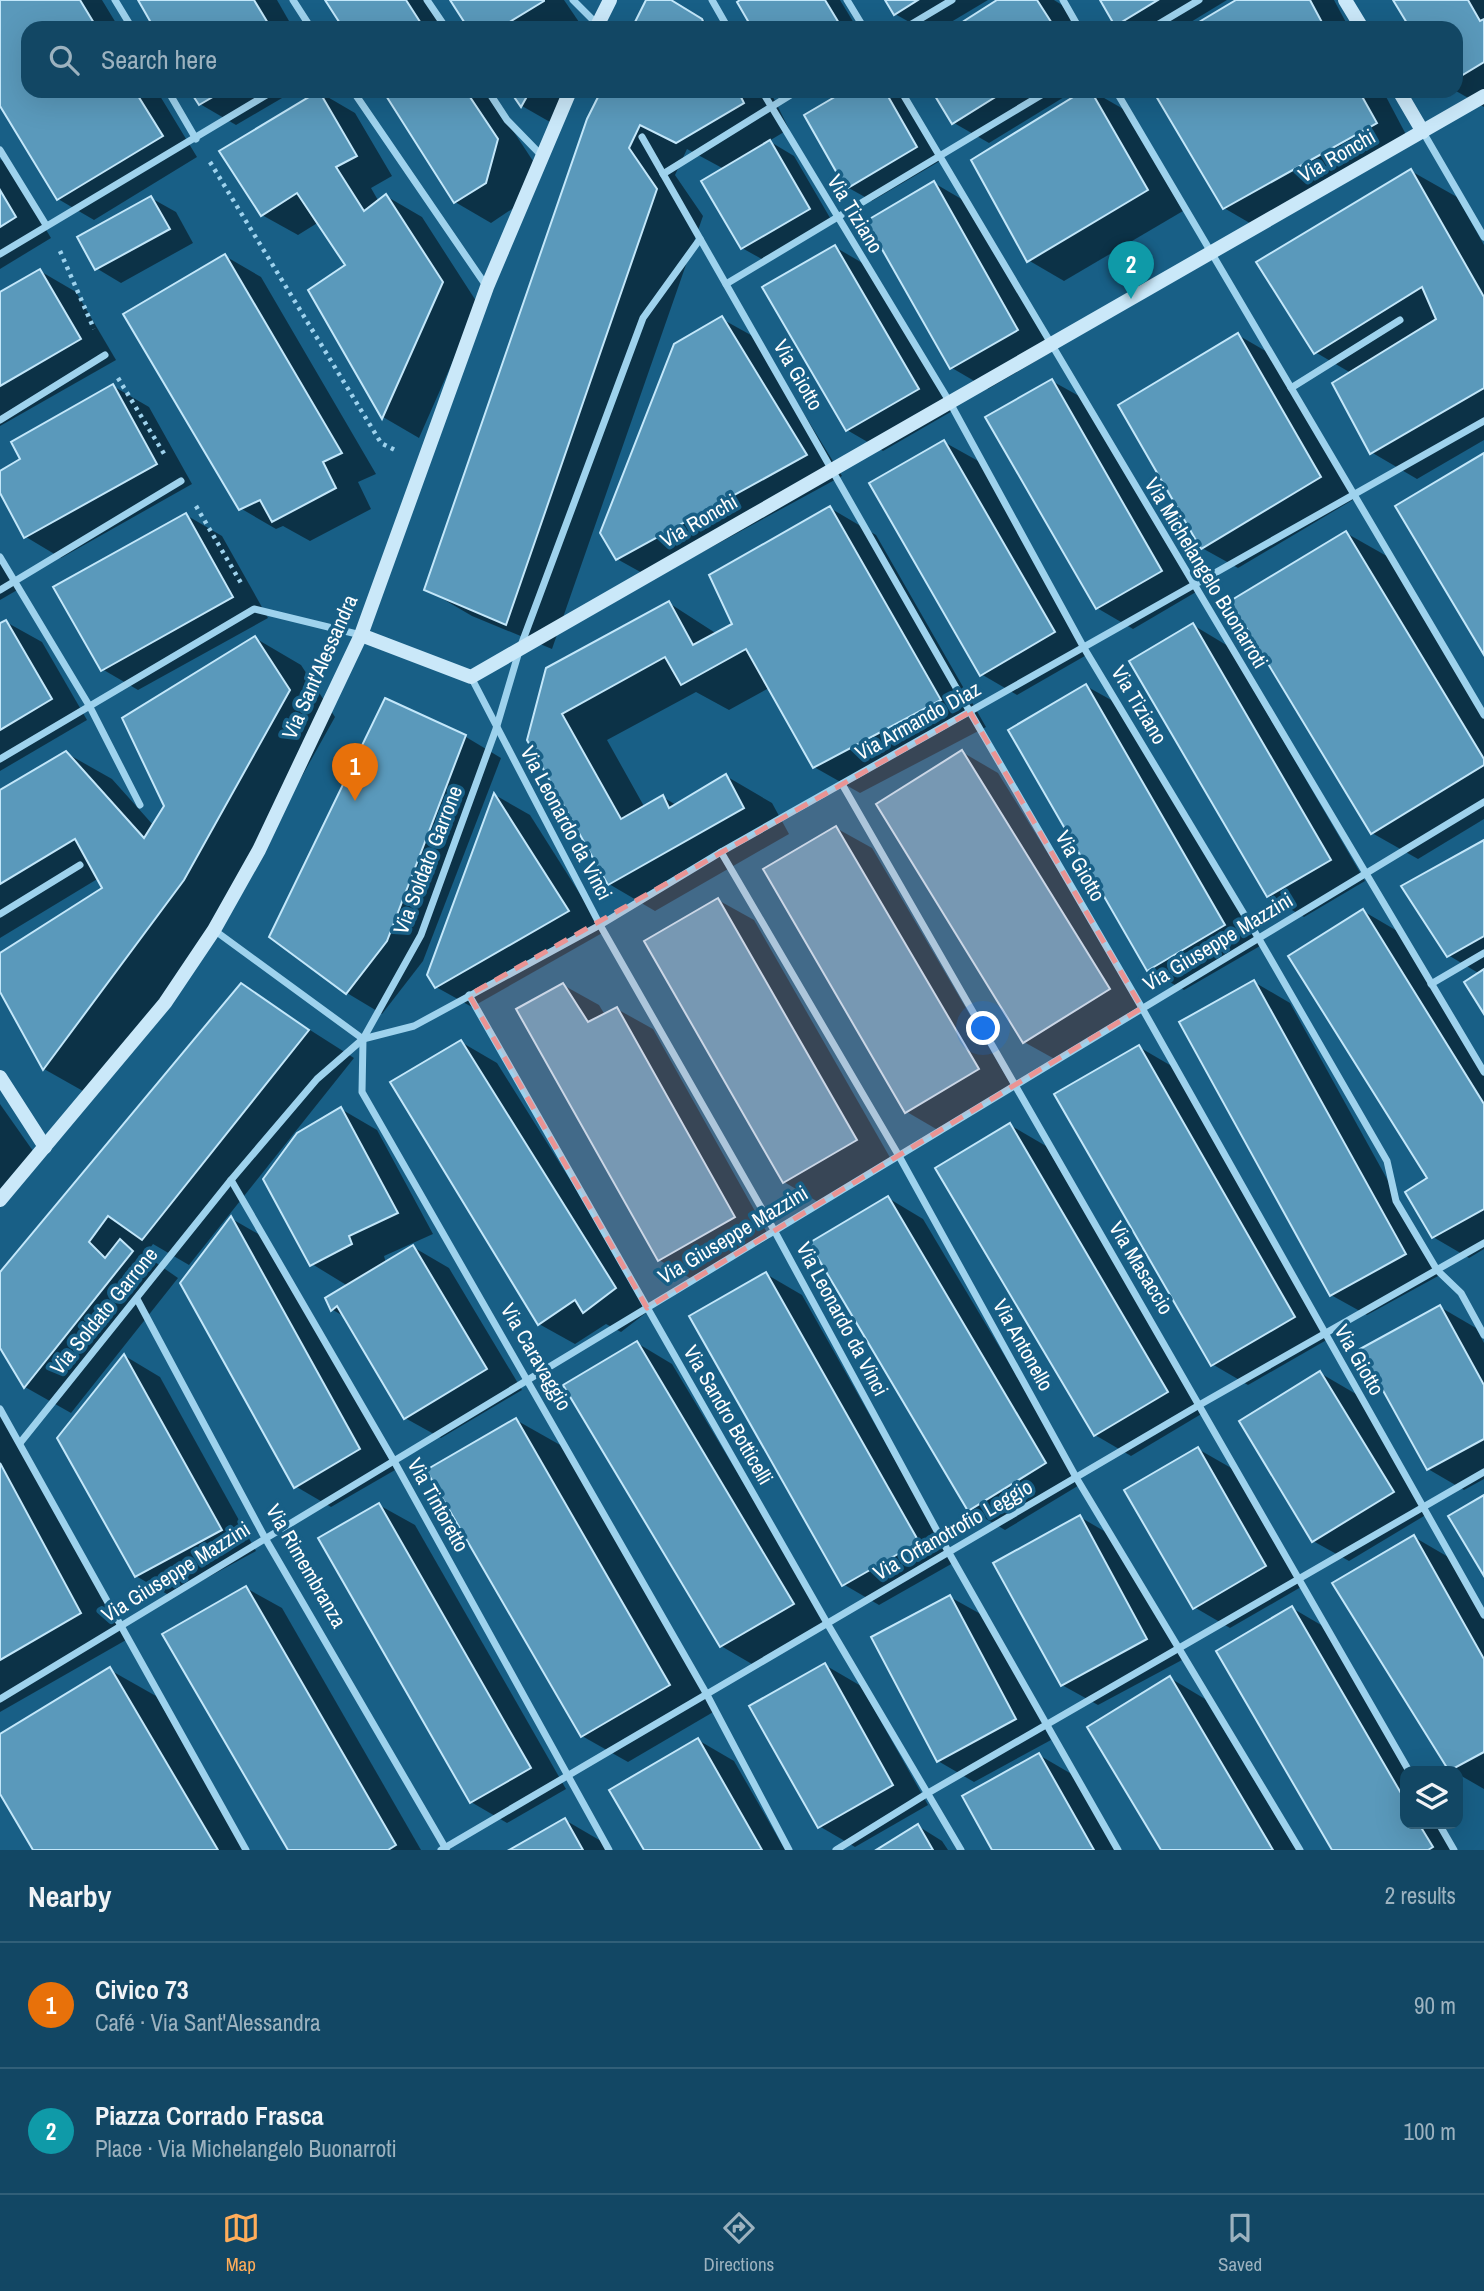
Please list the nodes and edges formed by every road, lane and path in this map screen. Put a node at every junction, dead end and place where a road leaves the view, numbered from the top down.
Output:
1 (115, 0) edge
2 (293, 0) edge
3 (427, 0) edge
4 (573, 0) edge
5 (610, 0) edge
6 (712, 0) edge
7 (847, 0) edge
8 (952, 0) edge
9 (1063, 0) edge
10 (1199, 0) edge
11 (1345, 0) edge
12 (128, 21) edge
13 (306, 21) edge
14 (441, 21) edge
15 (592, 21) edge
16 (600, 21) edge
17 (724, 21) edge
18 (860, 21) edge
19 (917, 21) edge
20 (1075, 21) edge
21 (1164, 21) edge
22 (1358, 21) edge
23 (1484, 96) edge
24 (172, 98) edge
25 (262, 98) edge
26 (359, 98) edge
27 (493, 98) edge
28 (566, 98) edge
29 (766, 98) edge
30 (785, 98) edge
31 (905, 98) edge
32 (1036, 98) edge
33 (1120, 98) edge
34 (1403, 98) edge
35 (771, 106) junction
36 (1423, 132) junction
37 (642, 136) dead end
38 (196, 139) junction
39 (0, 150) edge
40 (542, 156) junction
41 (940, 156) junction
42 (663, 174) junction
43 (835, 216) junction
44 (46, 225) junction
45 (1484, 237) edge
46 (700, 239) junction
47 (1211, 252) junction
48 (0, 254) edge
49 (65, 260) dead end
50 (726, 284) junction
51 (487, 287) junction
52 (1400, 320) dead end
53 (1051, 344) junction
54 (105, 355) junction
55 (1291, 388) junction
56 (949, 401) junction
57 (0, 420) edge
58 (1484, 421) edge
59 (421, 463) junction
60 (831, 470) junction
61 (181, 481) junction
62 (1354, 495) junction
63 (0, 557) edge
64 (235, 569) dead end
65 (15, 581) junction
66 (1193, 586) junction
67 (0, 590) edge
68 (361, 635) junction
69 (520, 648) junction
70 (1084, 648) junction
71 (471, 677) junction
72 (90, 707) junction
73 (970, 712) junction
74 (1484, 715) edge
75 (496, 729) junction
76 (0, 759) edge
77 (842, 784) junction
78 (1484, 802) edge
79 (140, 804) dead end
80 (721, 852) junction
81 (80, 865) dead end
82 (1367, 873) junction
83 (0, 914) edge
84 (600, 925) junction
85 (214, 930) junction
86 (1259, 939) junction
87 (1484, 953) edge
88 (1430, 984) junction
89 (469, 995) junction
90 (1142, 1008) junction
91 (363, 1039) junction
92 (1484, 1072) edge
93 (0, 1077) edge
94 (1013, 1086) junction
95 (45, 1147) junction
96 (899, 1156) junction
97 (231, 1180) junction
98 (0, 1200) edge
99 (774, 1230) junction
100 (1484, 1242) edge
101 (1437, 1270) junction
102 (137, 1299) junction
103 (647, 1308) junction
104 (1324, 1335) junction
105 (1484, 1335) edge
106 (530, 1379) junction
107 (1201, 1404) junction
108 (0, 1409) edge
109 (20, 1443) junction
110 (394, 1461) junction
111 (1484, 1472) edge
112 (1077, 1479) junction
113 (1423, 1508) junction
114 (265, 1538) junction
115 (948, 1553) junction
116 (1300, 1578) junction
117 (1484, 1615) edge
118 (827, 1623) junction
119 (122, 1627) junction
120 (1180, 1648) junction
121 (706, 1693) junction
122 (0, 1699) edge
123 (1049, 1724) junction
124 (1406, 1766) edge
125 (568, 1777) junction
126 (928, 1793) junction
127 (1442, 1829) edge
128 (444, 1849) edge
129 (246, 1850) edge
130 (609, 1850) edge
131 (789, 1850) edge
132 (836, 1850) edge
133 (961, 1850) edge
134 (1118, 1850) edge
135 (1300, 1850) edge
136 (1454, 1850) edge

1 - 12 street
2 - 13 street
3 - 14 street
4 - 15 street
5 - 16 street
6 - 17 street
7 - 18 street
8 - 19 street
9 - 20 street
10 - 21 street
11 - 22 street
23 - 36 street, Via Ronchi
24 - 38 street
25 - 38 street
26 - 51 street
27 - 40 street
28 - 40 street, Via Sant'Alessandra
29 - 35 street, Via Tiziano
30 - 35 street
31 - 41 street, Via Michelangelo Buonarroti
32 - 41 street
33 - 47 street
34 - 36 street
35 - 42 street
35 - 43 street, Via Tiziano
36 - 45 street
36 - 47 street, Via Ronchi
37 - 42 street, Via Giotto
38 - 44 street
38 - 59 path
39 - 44 street
40 - 51 street, Via Sant'Alessandra
41 - 43 street
41 - 53 street, Via Michelangelo Buonarroti
42 - 46 street, Via Giotto
43 - 50 street
43 - 56 street, Via Tiziano
44 - 48 street
46 - 50 street, Via Giotto
46 - 69 street, Via Soldato Garrone
47 - 53 street, Via Ronchi
47 - 55 street
49 - 54 path
50 - 60 street, Via Giotto
51 - 59 street, Via Sant'Alessandra
52 - 55 street
53 - 56 street, Via Ronchi
53 - 66 street, Via Michelangelo Buonarroti
54 - 57 street
54 - 61 path
55 - 62 street
56 - 60 street, Via Ronchi
56 - 70 street, Via Tiziano
58 - 62 street, Via Armando Diaz
59 - 68 street, Via Sant'Alessandra
60 - 69 street, Via Ronchi
60 - 73 street, Via Giotto
61 - 64 path
61 - 65 street
62 - 66 street, Via Armando Diaz
62 - 74 street
63 - 65 street
65 - 67 street
65 - 72 street
66 - 70 street, Via Armando Diaz
66 - 82 street, Via Michelangelo Buonarroti
68 - 71 street
68 - 72 street
68 - 85 street, Via Sant'Alessandra
69 - 71 street, Via Ronchi
69 - 75 street, Via Soldato Garrone
70 - 73 street, Via Armando Diaz
70 - 86 street, Via Tiziano
71 - 75 street, Via Leonardo da Vinci
72 - 76 street
72 - 79 street
73 - 77 street, Via Armando Diaz
73 - 90 street, Via Giotto
75 - 84 street, Via Leonardo da Vinci
75 - 91 street, Via Soldato Garrone
77 - 80 street, Via Armando Diaz
77 - 94 street, Via Masaccio
78 - 82 street, Via Giuseppe Mazzini
80 - 84 street, Via Armando Diaz
80 - 96 street, Via Antonello
81 - 83 street
82 - 86 street, Via Giuseppe Mazzini
82 - 88 street, Via Michelangelo Buonarroti
84 - 89 street, Via Armando Diaz
84 - 99 street, Via Leonardo da Vinci
85 - 91 street
85 - 95 street, Via Sant'Alessandra
86 - 90 street, Via Giuseppe Mazzini
86 - 101 street, Via Tiziano
87 - 88 street
88 - 92 street, Via Michelangelo Buonarroti
89 - 91 street, Via Armando Diaz
89 - 103 street, Via Sandro Botticelli
90 - 94 street, Via Giuseppe Mazzini
90 - 104 street, Via Giotto
91 - 97 street, Via Soldato Garrone
91 - 106 street, Via Caravaggio
93 - 95 street
94 - 96 street, Via Giuseppe Mazzini
94 - 107 street, Via Masaccio
95 - 98 street, Via Sant'Alessandra
96 - 99 street, Via Giuseppe Mazzini
96 - 112 street, Via Antonello
97 - 102 street, Via Soldato Garrone
97 - 110 street, Via Tintoretto
99 - 103 street, Via Giuseppe Mazzini
99 - 115 street, Via Leonardo da Vinci
100 - 101 street, Via Orfanotrofio Leggio
101 - 104 street, Via Orfanotrofio Leggio
101 - 105 street, Via Tiziano
102 - 109 street, Via Soldato Garrone
102 - 114 street, Via Rimembranza
103 - 106 street, Via Giuseppe Mazzini
103 - 118 street, Via Sandro Botticelli
104 - 107 street, Via Orfanotrofio Leggio
104 - 113 street, Via Giotto
106 - 110 street, Via Giuseppe Mazzini
106 - 121 street, Via Caravaggio
107 - 112 street, Via Orfanotrofio Leggio
107 - 116 street, Via Masaccio
108 - 109 street
109 - 119 street
110 - 114 street, Via Giuseppe Mazzini
110 - 125 street, Via Tintoretto
111 - 113 street
112 - 115 street, Via Orfanotrofio Leggio
112 - 120 street, Via Antonello
113 - 116 street
113 - 117 street, Via Giotto
114 - 119 street, Via Giuseppe Mazzini
114 - 128 street, Via Rimembranza
115 - 118 street, Via Orfanotrofio Leggio
115 - 123 street, Via Leonardo da Vinci
116 - 120 street
116 - 124 street, Via Masaccio
118 - 121 street, Via Orfanotrofio Leggio
118 - 126 street, Via Sandro Botticelli
119 - 122 street, Via Giuseppe Mazzini
119 - 129 street
120 - 123 street
120 - 135 street, Via Antonello
121 - 125 street, Via Orfanotrofio Leggio
121 - 131 street, Via Caravaggio
123 - 126 street
123 - 134 street, Via Leonardo da Vinci
125 - 128 street, Via Orfanotrofio Leggio
125 - 130 street, Via Tintoretto
126 - 132 street
126 - 133 street, Via Sandro Botticelli
127 - 136 street

